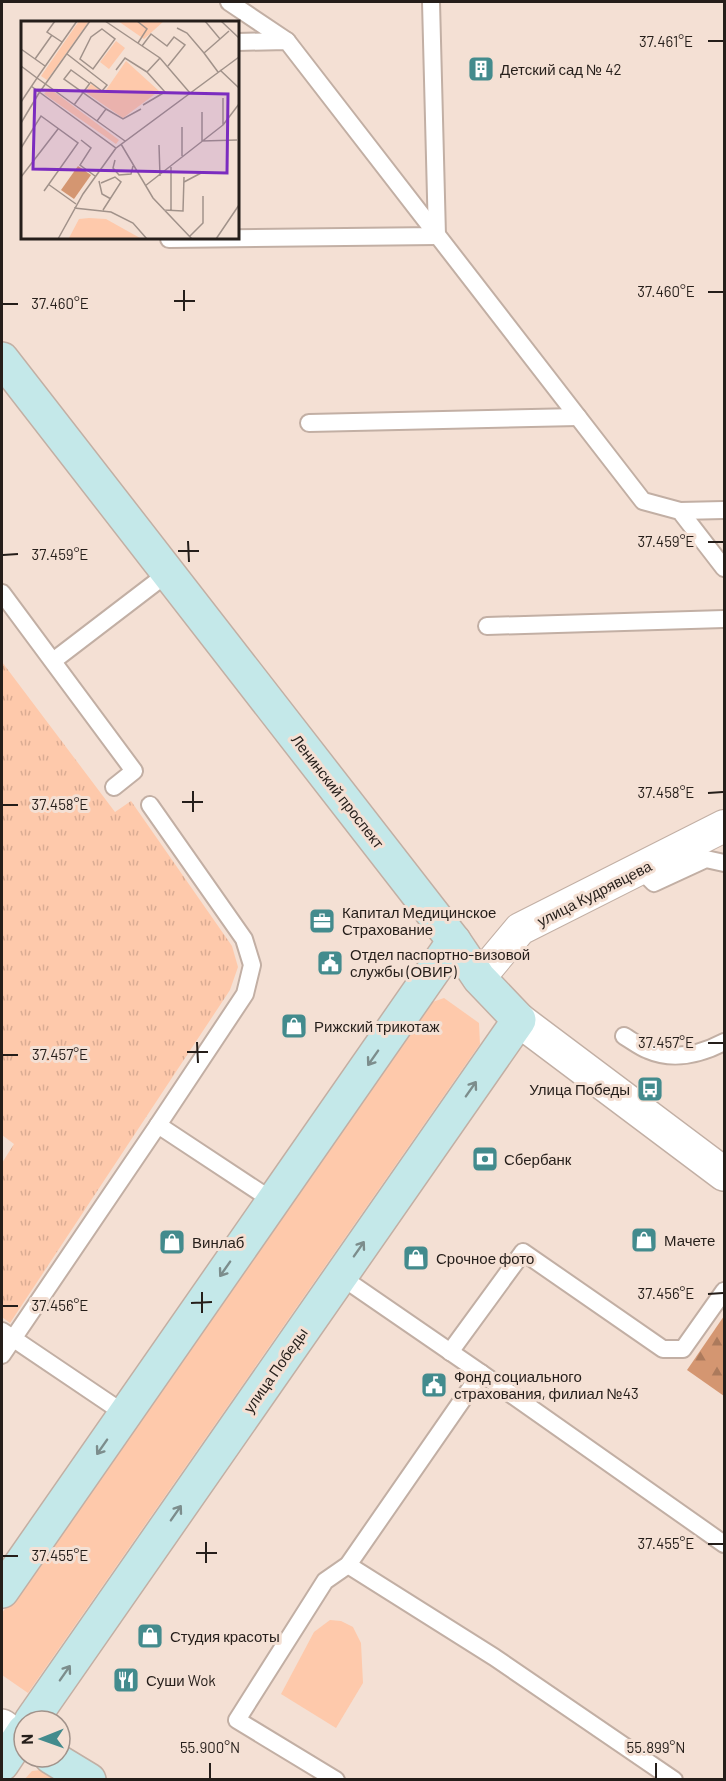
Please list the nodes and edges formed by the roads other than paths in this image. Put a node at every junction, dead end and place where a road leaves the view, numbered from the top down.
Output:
1 (229, 2) edge
2 (431, 2) edge
3 (287, 41) junction
4 (238, 42) edge
5 (437, 236) junction
6 (169, 239) dead end
7 (2, 358) edge
8 (578, 417) junction
9 (309, 423) dead end
10 (724, 510) edge
11 (680, 511) junction
12 (724, 568) edge
13 (168, 573) junction
14 (2, 594) edge
15 (724, 619) edge
16 (487, 626) dead end
17 (53, 661) junction
18 (114, 787) dead end
19 (150, 805) dead end
20 (724, 826) edge
21 (724, 863) edge
22 (641, 870) junction
23 (454, 941) junction
24 (479, 978) junction
25 (519, 1020) junction
26 (624, 1036) dead end
27 (724, 1042) edge
28 (158, 1125) junction
29 (724, 1173) edge
30 (273, 1201) junction
31 (340, 1276) junction
32 (724, 1291) edge
33 (7, 1335) edge
34 (450, 1352) junction
35 (2, 1355) edge
36 (481, 1373) junction
37 (125, 1413) junction
38 (724, 1544) edge
39 (348, 1565) junction
40 (2, 1591) edge
41 (37, 1709) edge
42 (72, 1769) edge
43 (89, 1779) edge
44 (336, 1779) edge
45 (674, 1779) edge

1 - 3 lane
2 - 5 lane
3 - 4 lane
3 - 5 lane
5 - 6 lane
5 - 8 lane
7 - 13 main road, Ленинский проспект
8 - 9 lane
8 - 11 lane
10 - 11 lane
11 - 12 lane
13 - 17 lane
13 - 23 main road, Ленинский проспект
14 - 17 lane
15 - 16 lane
17 - 18 lane
19 - 28 lane
20 - 22 street, улица Кудрявцева
21 - 22 lane
22 - 24 street, улица Кудрявцева
23 - 24 main road, Ленинский проспект
23 -> 30 main road
24 - 25 main road, Ленинский проспект
25 - 29 street, Ленинский проспект
31 -> 25 main road, улица Победы
26 - 27 lane
28 - 30 lane
28 - 33 lane
30 -> 37 main road
31 - 34 lane
41 -> 31 main road, улица Победы
32 - 34 lane
33 - 35 lane
33 - 37 lane
34 - 36 lane
36 - 38 lane
36 - 39 lane
37 -> 40 main road
39 - 44 lane
39 - 45 lane
42 - 43 main road

